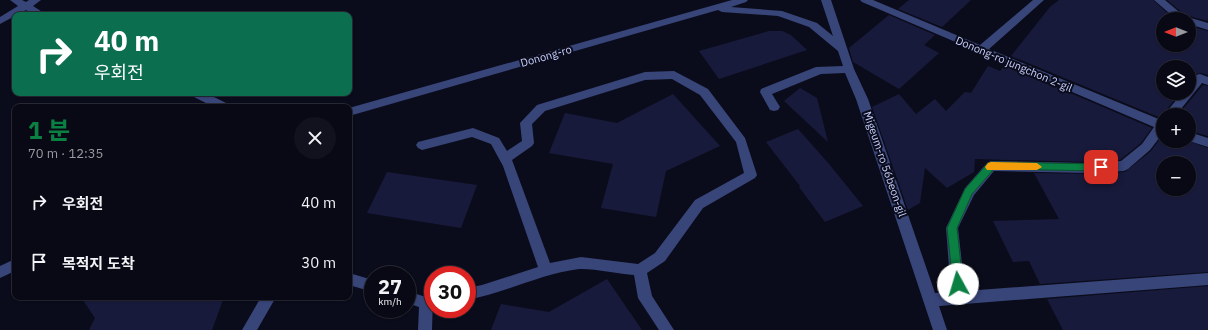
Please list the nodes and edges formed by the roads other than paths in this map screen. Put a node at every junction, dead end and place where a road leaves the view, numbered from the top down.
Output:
1 (15, 0) edge
2 (36, 0) edge
3 (743, 0) edge
4 (826, 0) edge
5 (866, 0) edge
6 (1039, 0) edge
7 (1159, 0) edge
8 (25, 6) junction
9 (715, 8) junction
10 (15, 12) edge
11 (36, 12) edge
12 (1174, 12) edge
13 (12, 14) edge
14 (0, 21) edge
15 (1196, 23) edge
16 (1208, 27) edge
17 (981, 50) junction
18 (843, 51) junction
19 (849, 69) junction
20 (1208, 81) edge
21 (1196, 83) edge
22 (202, 96) edge
23 (1182, 100) edge
24 (218, 104) edge
25 (774, 107) dead end
26 (1175, 108) edge
27 (352, 111) edge
28 (1156, 122) edge
29 (1156, 134) edge
30 (1196, 139) edge
31 (1208, 143) edge
32 (422, 145) dead end
33 (505, 158) junction
34 (12, 266) edge
35 (546, 270) junction
36 (640, 270) junction
37 (0, 272) edge
38 (1208, 279) edge
39 (352, 280) edge
40 (364, 283) edge
41 (476, 292) edge
42 (959, 298) junction
43 (267, 300) edge
44 (930, 300) junction
45 (427, 318) edge
46 (249, 330) edge
47 (425, 330) edge
48 (667, 330) edge
49 (940, 330) edge

1 - 8 street
2 - 8 street
3 - 9 street, Donong-ro
4 - 18 street, Migeum-ro 56beon-gil
5 - 17 street, Donong-ro jungchon 2-gil
6 - 17 street
7 - 12 street
8 - 10 street
8 - 11 street
9 - 18 street
9 - 27 street, Donong-ro
13 - 14 street
15 - 16 street
17 - 28 street, Donong-ro jungchon 2-gil
18 - 19 street, Migeum-ro 56beon-gil
19 - 25 street
19 - 44 street, Migeum-ro 56beon-gil
20 - 21 street
22 - 24 street
23 - 26 street
29 - 42 street
30 - 31 street
32 - 33 street
33 - 35 street
33 - 36 street
34 - 37 street
35 - 36 street
35 - 41 street
36 - 48 street
38 - 42 street
39 - 40 street
42 - 44 street
43 - 46 street
44 - 49 street, Migeum-ro 56beon-gil
45 - 47 street

